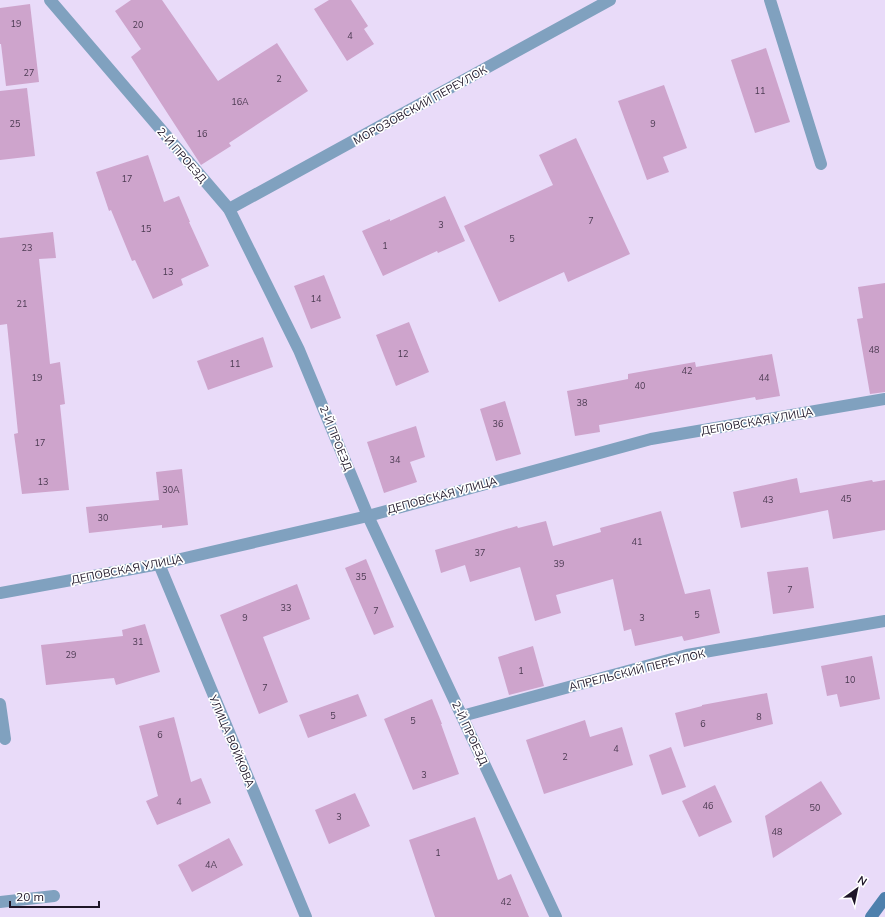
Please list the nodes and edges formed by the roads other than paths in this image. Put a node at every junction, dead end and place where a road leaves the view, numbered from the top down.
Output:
1 (50, 0) edge
2 (610, 0) edge
3 (770, 0) edge
4 (821, 164) dead end
5 (229, 209) junction
6 (885, 399) edge
7 (368, 516) junction
8 (159, 564) junction
9 (0, 593) edge
10 (885, 621) edge
11 (0, 704) edge
12 (462, 716) junction
13 (5, 739) dead end
14 (54, 896) dead end
15 (885, 898) edge
16 (0, 902) edge
17 (306, 917) edge
18 (556, 917) edge
19 (871, 917) edge

1 - 5 street, 2-Й ПРОЕЗД
2 - 5 street, МОРОЗОВСКИЙ ПЕРЕУЛОК
3 - 4 street
5 - 7 street, 2-Й ПРОЕЗД
6 - 7 street, ДЕПОВСКАЯ УЛИЦА
7 - 8 street, ДЕПОВСКАЯ УЛИЦА
7 - 12 street, 2-Й ПРОЕЗД
8 - 9 street, ДЕПОВСКАЯ УЛИЦА
8 - 17 street, УЛИЦА ВОЙКОВА
10 - 12 street, АПРЕЛЬСКИЙ ПЕРЕУЛОК
11 - 13 street
12 - 18 street, 2-Й ПРОЕЗД
14 - 16 street
15 - 19 street

